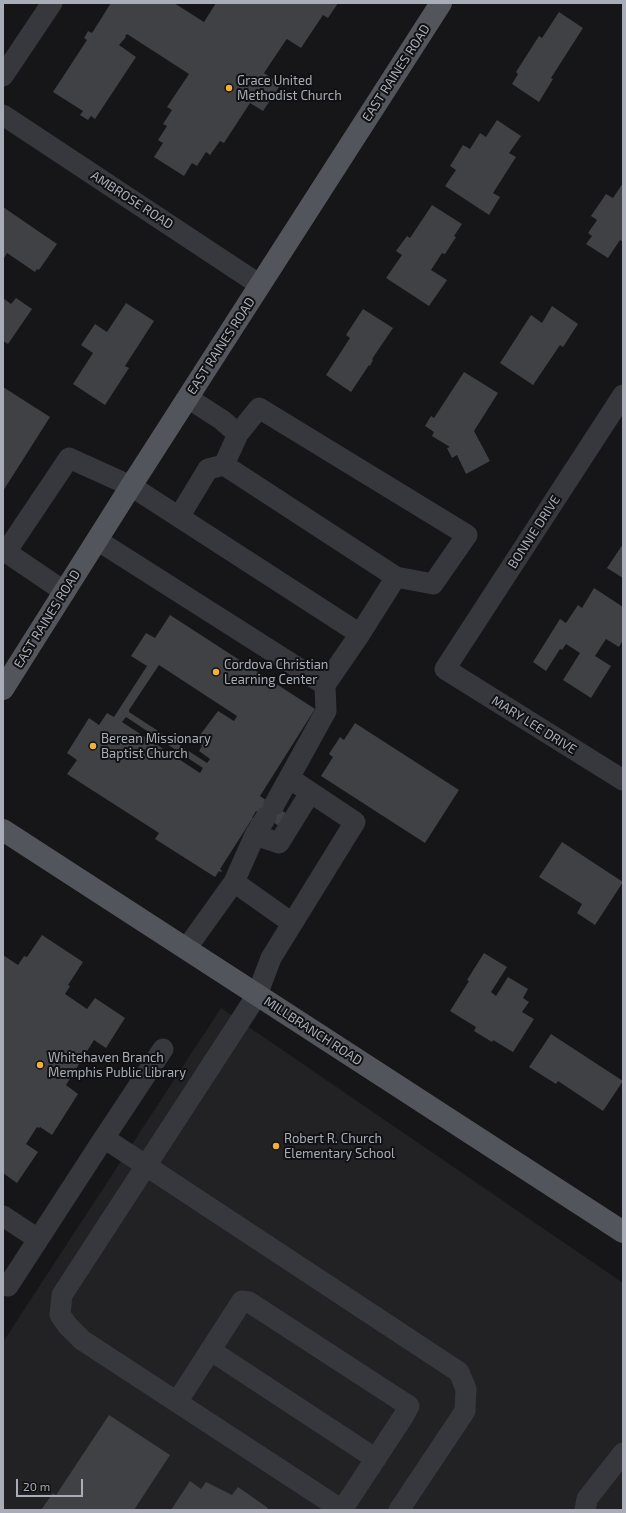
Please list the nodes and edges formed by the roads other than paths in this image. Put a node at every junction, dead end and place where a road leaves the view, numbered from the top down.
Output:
1 (52, 3) edge
2 (441, 3) edge
3 (3, 76) edge
4 (3, 115) edge
5 (260, 285) junction
6 (623, 395) edge
7 (188, 398) junction
8 (238, 434) junction
9 (224, 464) junction
10 (130, 486) junction
11 (178, 517) junction
12 (97, 540) junction
13 (396, 577) junction
14 (65, 592) junction
15 (360, 634) junction
16 (444, 669) joint
17 (325, 685) junction
18 (3, 689) edge
19 (289, 778) junction
20 (623, 780) edge
21 (310, 793) junction
22 (3, 830) edge
23 (254, 835) junction
24 (234, 882) junction
25 (292, 923) junction
26 (186, 949) junction
27 (257, 995) junction
28 (163, 1049) dead end
29 (104, 1138) junction
30 (146, 1165) junction
31 (3, 1216) edge
32 (623, 1232) edge
33 (38, 1239) junction
34 (3, 1283) edge
35 (210, 1350) junction
36 (177, 1402) junction
37 (623, 1453) edge
38 (376, 1459) junction
39 (342, 1510) edge
40 (399, 1510) edge
41 (585, 1510) edge

1 - 3 street
2 - 5 main road, EAST RAINES ROAD
4 - 5 street, AMBROSE ROAD
5 - 7 main road, EAST RAINES ROAD
6 - 16 street, BONNIE DRIVE
7 - 8 street
7 - 10 main road, EAST RAINES ROAD
8 - 9 street
8 - 13 street
9 - 11 street
9 - 13 street
10 - 11 street
10 - 12 main road, EAST RAINES ROAD
10 - 14 street
11 - 15 street
12 - 14 main road, EAST RAINES ROAD
12 - 17 street
13 - 15 street
14 - 18 main road, EAST RAINES ROAD
15 - 17 street
16 - 20 street, MARY LEE DRIVE
17 - 19 street
19 - 21 street
19 - 23 street
21 - 23 street
21 - 25 street
22 - 26 main road, MILLBRANCH ROAD
23 - 24 street
24 - 25 street
24 - 26 street
25 - 27 street
26 - 27 main road, MILLBRANCH ROAD
27 - 30 street
27 - 32 main road, MILLBRANCH ROAD
28 - 29 street
29 - 30 street
29 - 33 street
30 - 36 street
30 - 40 street
31 - 33 street
33 - 34 street
35 - 36 street
35 - 38 street
35 - 38 street
36 - 39 street
37 - 41 street
38 - 39 street

